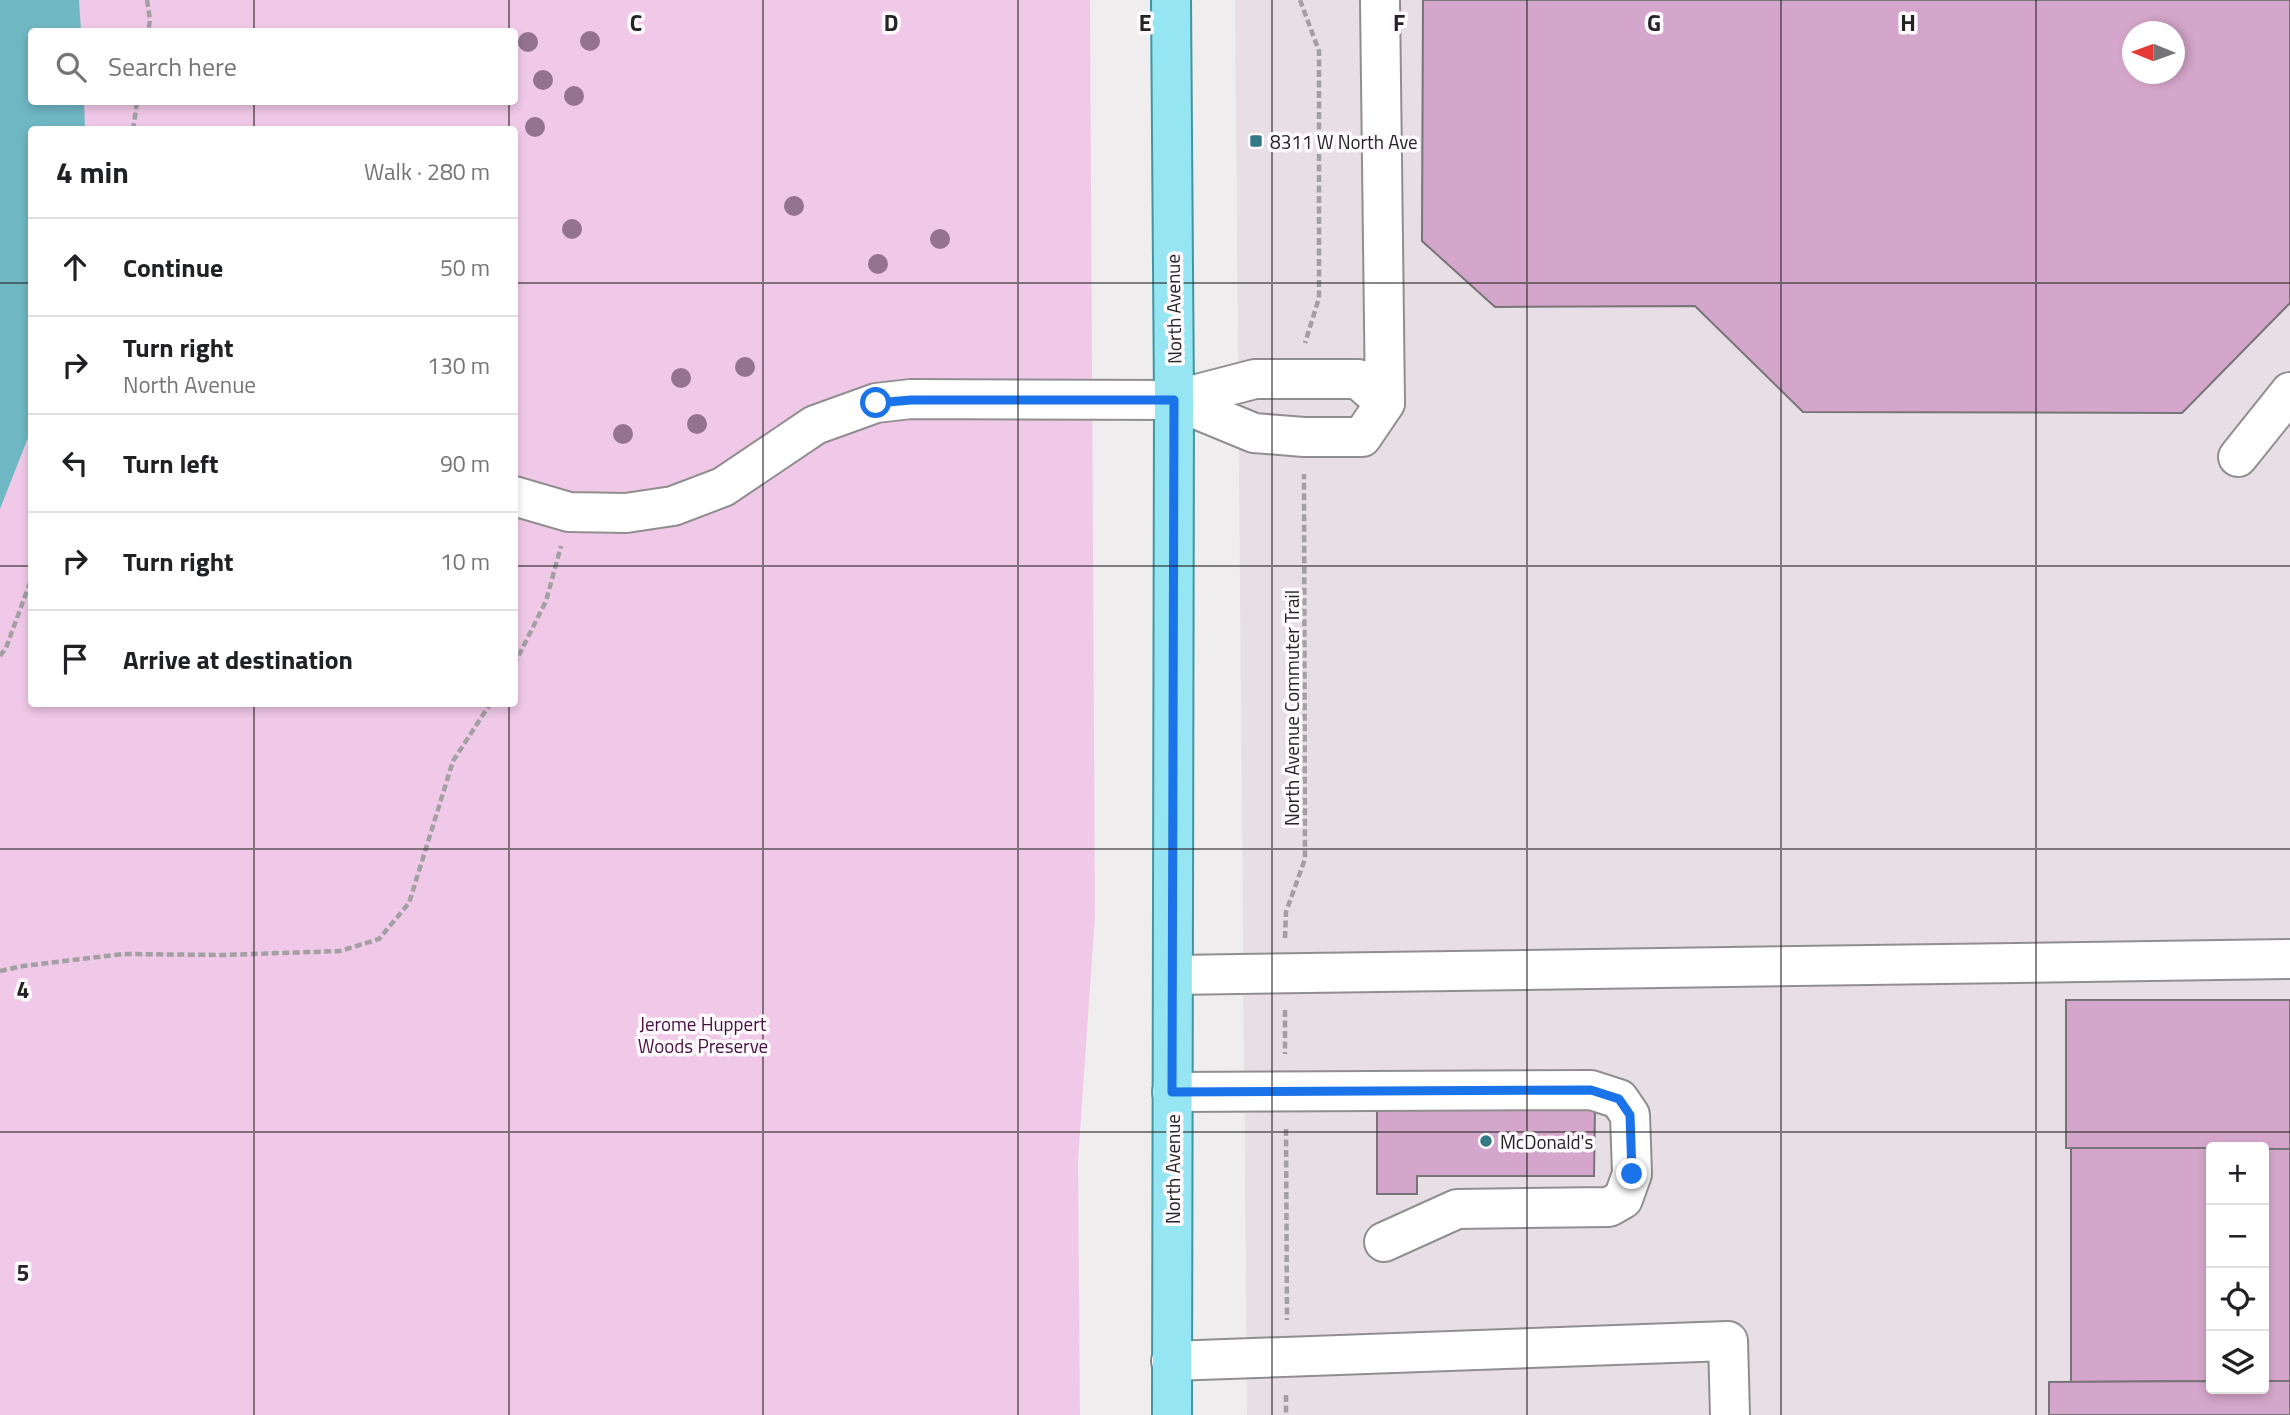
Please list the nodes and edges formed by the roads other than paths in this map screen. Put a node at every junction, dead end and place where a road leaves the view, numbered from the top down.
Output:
1 (1171, 0) edge
2 (1380, 0) edge
3 (2290, 393) edge
4 (1174, 400) junction
5 (1385, 403) junction
6 (2238, 457) dead end
7 (518, 497) edge
8 (2290, 959) edge
9 (1173, 975) junction
10 (1172, 1092) junction
11 (1384, 1241) dead end
12 (1171, 1361) junction
13 (1172, 1415) edge
14 (1730, 1415) edge

1 - 4 main road, North Avenue
2 - 5 lane
3 - 6 lane
4 - 5 lane
4 - 5 lane
4 - 7 lane
4 - 9 main road, North Avenue
8 - 9 lane
9 - 10 main road, North Avenue
10 - 11 lane
10 - 12 main road, North Avenue
12 - 13 main road, North Avenue
12 - 14 lane

